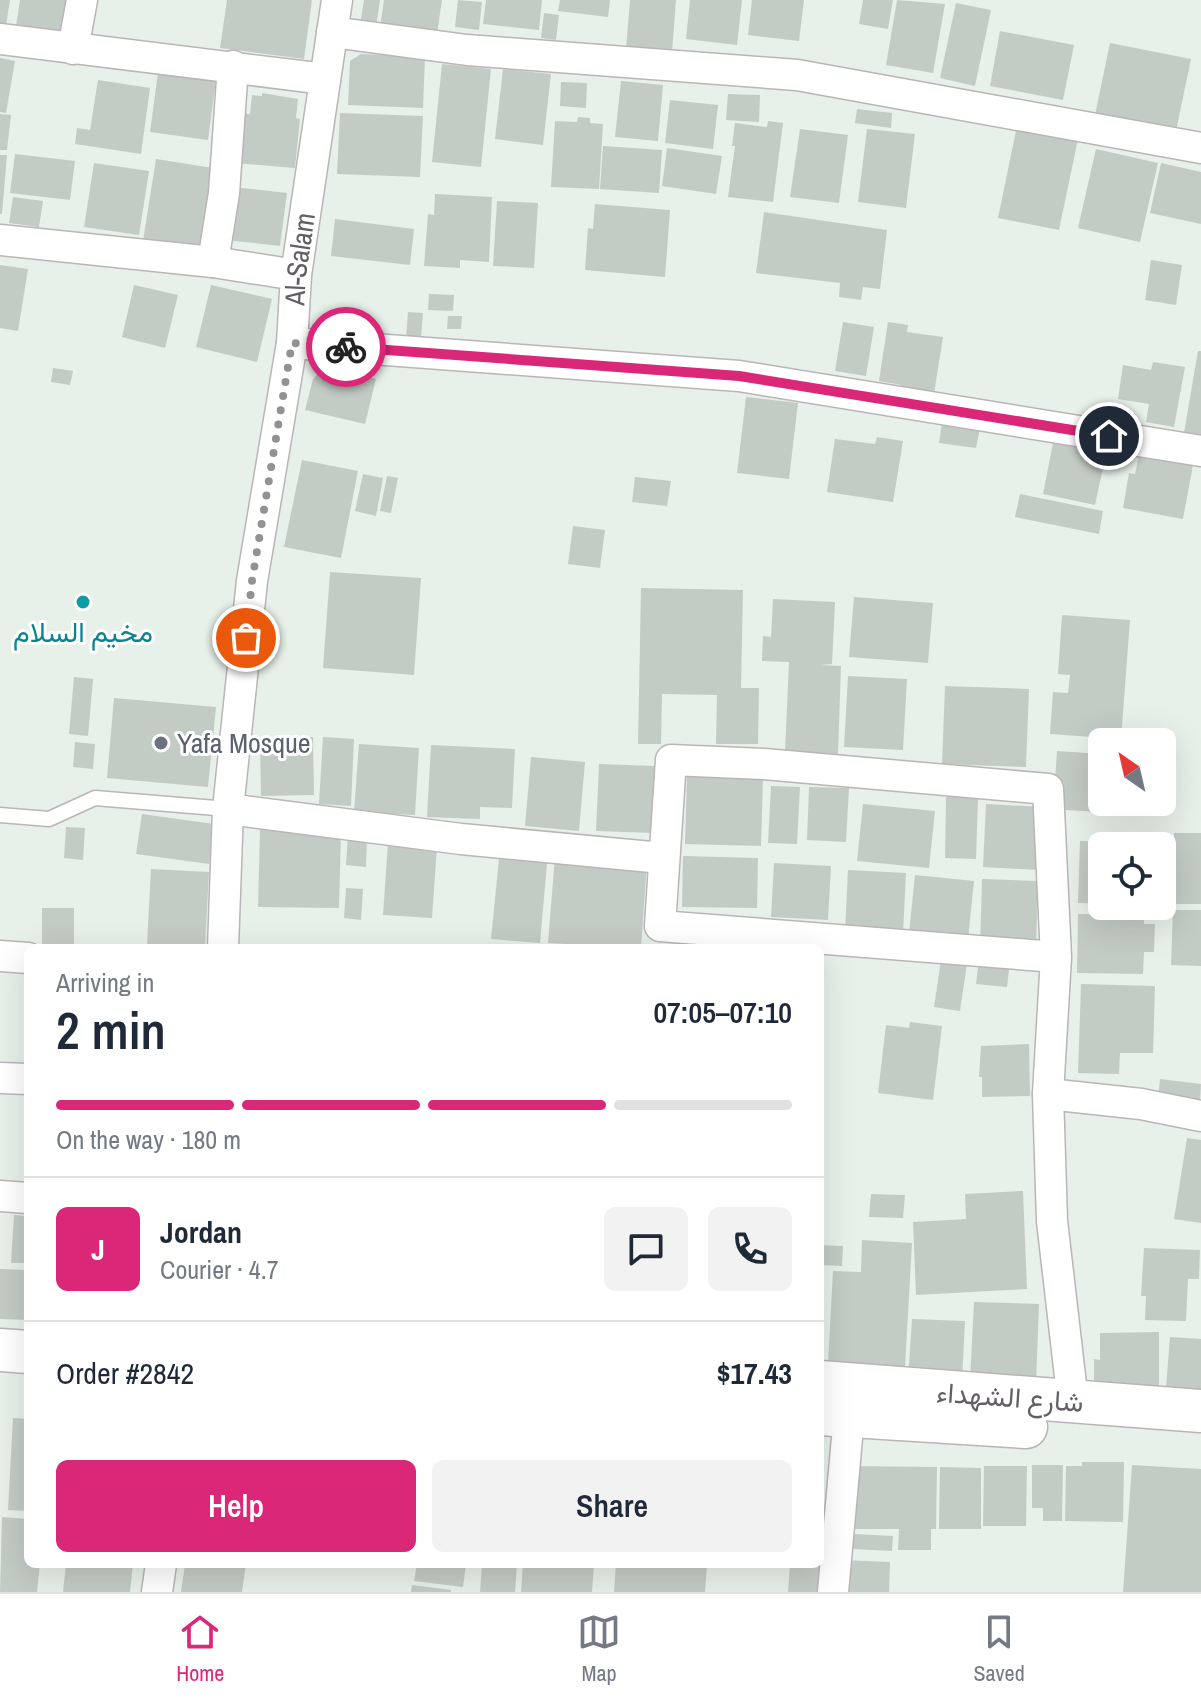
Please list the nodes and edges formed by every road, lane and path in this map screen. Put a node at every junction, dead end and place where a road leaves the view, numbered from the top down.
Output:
1 (82, 0) edge
2 (337, 0) edge
3 (332, 32) junction
4 (0, 39) edge
5 (73, 49) junction
6 (233, 66) junction
7 (325, 79) junction
8 (1201, 148) edge
9 (0, 240) edge
10 (213, 262) junction
11 (296, 275) junction
12 (292, 343) junction
13 (1201, 451) edge
14 (228, 809) junction
15 (0, 815) edge
16 (662, 858) junction
17 (223, 944) edge
18 (0, 956) edge
19 (1056, 957) junction
20 (24, 958) edge
21 (0, 1078) edge
22 (24, 1079) edge
23 (1048, 1094) junction
24 (1201, 1116) edge
25 (0, 1196) edge
26 (24, 1198) edge
27 (0, 1350) edge
28 (24, 1352) edge
29 (0, 1376) edge
30 (24, 1377) edge
31 (824, 1382) edge
32 (1073, 1402) junction
33 (1201, 1411) edge
34 (834, 1415) edge
35 (1201, 1439) edge
36 (160, 1568) edge
37 (157, 1592) edge
38 (833, 1592) edge

1 - 5 street
2 - 3 street, Al-Salam
3 - 7 street, Al-Salam
3 - 8 street
4 - 5 street
5 - 6 street
6 - 7 street
6 - 10 street
7 - 11 street, Al-Salam
9 - 10 street
10 - 11 street
11 - 12 street, Al-Salam
12 - 13 street
12 - 14 street, Al-Salam
14 - 15 lane
14 - 16 street
14 - 17 street, Al-Salam
16 - 19 street
16 - 19 street
18 - 20 street
19 - 23 street
21 - 22 street
23 - 24 street
23 - 32 street
25 - 26 street
27 - 28 main road
29 - 30 main road
31 - 32 main road, شارع الشهداء
32 - 33 main road, شارع الشهداء
34 - 35 main road, شارع الشهداء
34 - 38 street
36 - 37 street

